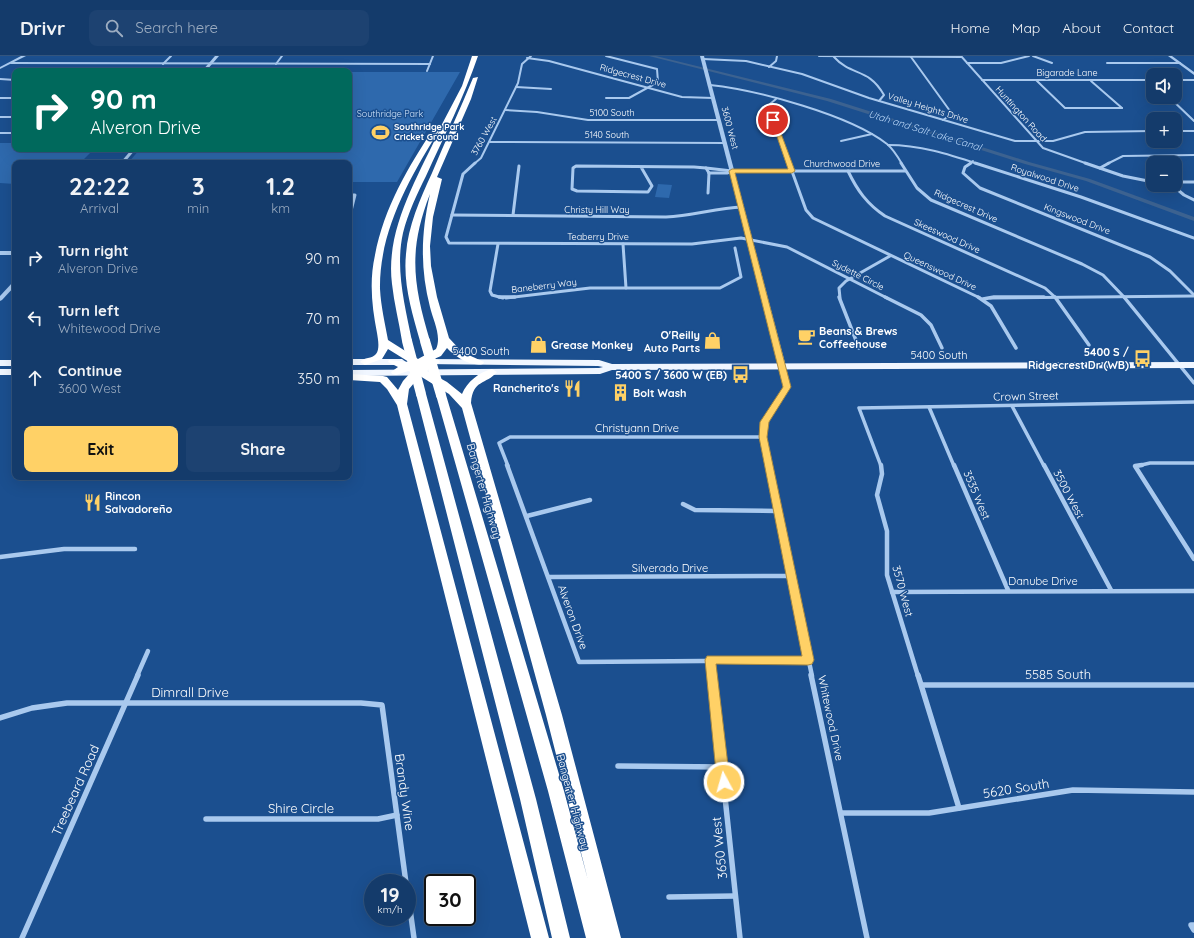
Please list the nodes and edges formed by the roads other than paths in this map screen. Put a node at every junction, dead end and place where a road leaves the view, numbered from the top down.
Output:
1 (24, 56) edge
2 (171, 56) edge
3 (218, 56) edge
4 (282, 56) edge
5 (433, 56) edge
6 (475, 56) edge
7 (531, 56) edge
8 (606, 56) edge
9 (778, 56) edge
10 (819, 56) edge
11 (961, 56) edge
12 (1029, 56) edge
13 (1032, 56) edge
14 (1170, 56) edge
15 (834, 57) junction
16 (911, 57) junction
17 (527, 58) junction
18 (702, 58) edge
19 (11, 63) junction
20 (967, 63) junction
21 (1052, 63) dead end
22 (1107, 63) dead end
23 (163, 64) junction
24 (211, 64) junction
25 (276, 64) junction
26 (430, 64) junction
27 (1180, 64) junction
28 (769, 67) junction
29 (0, 68) edge
30 (207, 68) edge
31 (479, 70) dead end
32 (427, 71) dead end
33 (1194, 74) edge
34 (0, 79) edge
35 (12, 80) edge
36 (982, 80) junction
37 (1036, 80) junction
38 (1091, 80) junction
39 (1182, 80) edge
40 (1194, 80) edge
41 (1146, 81) edge
42 (710, 85) junction
43 (516, 87) junction
44 (551, 89) dead end
45 (647, 89) junction
46 (0, 98) edge
47 (12, 98) edge
48 (606, 98) dead end
49 (713, 98) junction
50 (776, 99) junction
51 (879, 101) junction
52 (1176, 104) edge
53 (452, 110) junction
54 (506, 110) junction
55 (0, 117) edge
56 (12, 117) edge
57 (719, 120) junction
58 (943, 120) junction
59 (1194, 121) edge
60 (1146, 132) edge
61 (1182, 132) edge
62 (1194, 132) edge
63 (0, 133) edge
64 (12, 133) edge
65 (873, 134) junction
66 (841, 141) dead end
67 (1035, 141) junction
68 (450, 142) junction
69 (490, 142) junction
70 (725, 143) junction
71 (888, 145) junction
72 (131, 152) edge
73 (1194, 155) edge
74 (125, 160) edge
75 (973, 161) junction
76 (519, 166) dead end
77 (641, 166) junction
78 (706, 168) junction
79 (1100, 168) junction
80 (732, 171) junction
81 (792, 171) junction
82 (848, 171) junction
83 (905, 171) junction
84 (709, 173) junction
85 (1146, 181) edge
86 (1182, 182) edge
87 (1194, 182) edge
88 (1180, 192) edge
89 (708, 193) dead end
90 (352, 195) edge
91 (1194, 200) edge
92 (352, 207) edge
93 (742, 207) junction
94 (452, 215) junction
95 (512, 215) junction
96 (1194, 238) edge
97 (750, 240) junction
98 (447, 241) joint
99 (498, 244) junction
100 (623, 244) junction
101 (735, 248) dead end
102 (0, 253) edge
103 (12, 253) edge
104 (890, 256) junction
105 (850, 279) junction
106 (12, 286) edge
107 (626, 288) junction
108 (1124, 296) junction
109 (1194, 296) edge
110 (1055, 297) junction
111 (983, 299) junction
112 (0, 300) edge
113 (444, 339) junction
114 (383, 341) junction
115 (1089, 346) dead end
116 (859, 348) dead end
117 (942, 348) dead end
118 (1016, 348) dead end
119 (352, 362) edge
120 (365, 362) junction
121 (393, 362) junction
122 (479, 362) junction
123 (0, 363) edge
124 (12, 363) edge
125 (783, 366) junction
126 (1180, 366) junction
127 (1194, 366) edge
128 (407, 367) junction
129 (426, 367) junction
130 (611, 368) junction
131 (0, 372) edge
132 (12, 372) edge
133 (396, 372) junction
134 (492, 372) junction
135 (352, 373) edge
136 (352, 377) edge
137 (1194, 383) edge
138 (1194, 402) edge
139 (402, 404) junction
140 (1012, 406) junction
141 (467, 407) junction
142 (929, 407) junction
143 (859, 408) joint
144 (510, 437) joint
145 (763, 437) junction
146 (1194, 463) edge
147 (590, 500) dead end
148 (683, 504) dead end
149 (777, 511) junction
150 (527, 516) junction
151 (135, 549) dead end
152 (0, 557) edge
153 (1194, 559) edge
154 (791, 576) junction
155 (548, 577) junction
156 (1008, 590) junction
157 (1111, 590) junction
158 (1194, 591) edge
159 (892, 592) junction
160 (148, 651) dead end
161 (710, 660) junction
162 (808, 660) junction
163 (922, 685) junction
164 (1194, 685) edge
165 (125, 703) junction
166 (382, 705) joint
167 (0, 718) edge
168 (618, 766) dead end
169 (722, 767) junction
170 (1194, 792) edge
171 (959, 808) junction
172 (842, 813) junction
173 (397, 815) junction
174 (206, 819) dead end
175 (405, 874) edge
176 (735, 896) junction
177 (669, 897) dead end
178 (412, 926) edge
179 (22, 938) edge
180 (414, 938) edge
181 (540, 938) edge
182 (561, 938) edge
183 (595, 938) edge
184 (612, 938) edge
185 (740, 938) edge
186 (867, 938) edge

1 - 19 street
2 - 23 street
3 - 24 street
4 - 25 street
5 - 26 street
6 - 53 highway
7 - 17 street
8 - 45 street
9 - 28 street
10 - 15 street
11 - 16 street
11 - 20 street, Huntington Road
12 - 20 street
13 - 21 street
14 - 27 street
15 - 16 street
15 - 51 street
16 - 58 street
17 - 43 street, 3760 West
17 - 45 street, Ridgecrest Drive
18 - 28 street, Valley Heights Drive
18 - 42 street, 3600 West
19 - 23 street
19 - 29 street
20 - 36 street, Huntington Road
22 - 27 street
23 - 24 street
24 - 25 street
24 - 30 street
25 - 26 street
26 - 32 street
27 - 33 street
28 - 51 street, Valley Heights Drive
31 - 68 highway, Bangerter Highway
34 - 35 street
36 - 37 street, Bigarade Lane
36 - 67 street, Huntington Road
37 - 38 street, Bigarade Lane
37 - 38 street
38 - 41 street, Bigarade Lane
39 - 40 street
42 - 49 street, 3600 West
42 - 50 street, Ridgecrest Drive
43 - 44 street
43 - 54 street, 3760 West
45 - 48 street
45 - 49 street, Ridgecrest Drive
46 - 47 street
49 - 57 street, 3600 West
50 - 65 street, Ridgecrest Drive
50 - 81 street, Queenswood Drive
51 - 58 street, Valley Heights Drive
52 - 59 street
53 - 114 highway
53 - 182 highway, bridge
54 - 57 street, 5100 South
54 - 69 street, 3760 West
55 - 56 street
57 - 70 street, 3600 West
58 - 67 street, Valley Heights Drive
60 - 67 street, Valley Heights Drive
61 - 62 street
63 - 64 street
65 - 66 street
65 - 71 street, Ridgecrest Drive
67 - 79 street, Huntington Road
68 - 113 highway
68 - 183 highway, Bangerter Highway, bridge
69 - 70 street, 5140 South
69 - 94 street, 3760 West
70 - 80 street, 3600 West
71 - 75 street, Royalwood Drive
71 - 83 street, Ridgecrest Drive
72 - 74 street
73 - 79 street
75 - 96 street, Royalwood Drive
75 - 109 street, Kingswood Drive
76 - 95 street
77 - 77 street
77 - 78 street
78 - 80 street
78 - 84 street
79 - 85 street, Huntington Road
80 - 81 street, Churchwood Drive
80 - 84 street
80 - 93 street, 3600 West
81 - 82 street, Churchwood Drive
81 - 104 street, Queenswood Drive
82 - 83 street, Churchwood Drive
82 - 110 street, Skeeswood Drive
83 - 108 street, Ridgecrest Drive
84 - 89 street
86 - 87 street
88 - 91 street
90 - 92 street
93 - 95 street, Christy Hill Way
93 - 97 street, 3600 West
94 - 95 street, Christy Hill Way
94 - 98 street, 3760 West
97 - 100 street, Teaberry Drive
97 - 105 street, Sydette Circle
97 - 125 street, 3600 West
98 - 99 street, Teaberry Drive
99 - 100 street, Teaberry Drive
99 - 107 street, Baneberry Way
100 - 107 street
101 - 107 street
102 - 103 street
104 - 105 street
104 - 111 street, Queenswood Drive
105 - 116 street
105 - 117 street, Sydette Circle
106 - 112 street
108 - 109 street, Queenswood Drive
108 - 110 street, Queenswood Drive
108 - 126 street, Ridgecrest Drive
110 - 111 street, Queenswood Drive
110 - 115 street, Skeeswood Drive
111 - 118 street
113 - 122 highway
113 - 129 highway
114 - 120 highway
114 - 129 highway
119 - 120 main road, 5400 South
120 - 121 main road, 5400 South
121 - 128 highway
121 - 129 main road, 5400 South
122 - 129 main road, 5400 South
122 - 130 main road, 5400 South
123 - 124 main road
125 - 126 main road, 5400 South
125 - 130 main road, 5400 South
125 - 145 street, Whitewood Drive
126 - 127 main road, 5400 South
126 - 137 street, Ridgecrest Drive
128 - 129 highway
128 - 133 highway
129 - 133 main road, 5400 South
129 - 134 main road, 5400 South
129 - 139 highway
129 - 141 highway
130 - 134 main road, 5400 South
131 - 132 main road
133 - 135 main road, 5400 South
134 - 141 highway
136 - 139 highway
138 - 140 street, Crown Street
139 - 181 highway
140 - 142 street, Crown Street
140 - 157 street, 3500 West
141 - 184 highway
142 - 143 street, Crown Street
142 - 156 street, 3535 West
143 - 159 street, 3570 West
144 - 145 street, Christyann Drive
144 - 150 street, Alveron Drive
145 - 149 street, Whitewood Drive
146 - 153 street
147 - 150 street
148 - 149 street
149 - 154 street, Whitewood Drive
150 - 155 street, Alveron Drive
151 - 152 street
154 - 155 street, Silverado Drive
154 - 162 street, Whitewood Drive
155 - 161 street, Alveron Drive
156 - 157 street, Danube Drive
156 - 159 street, Danube Drive
157 - 158 street, Danube Drive
159 - 163 street, 3570 West
160 - 165 street, Treebeard Road
161 - 162 street, Alveron Drive
161 - 169 street, 3650 West
162 - 172 street, Whitewood Drive
163 - 164 street, 5585 South
163 - 171 street, 3570 West
165 - 166 street, Dimrall Drive
165 - 167 street, Dimrall Drive
165 - 179 street, Treebeard Road
166 - 173 street, Brandy Wine
168 - 169 street
169 - 176 street, 3650 West
170 - 171 street, 5620 South
171 - 172 street, 5620 South
172 - 186 street, Whitewood Drive
173 - 174 street, Shire Circle
173 - 175 street, Brandy Wine
176 - 177 street
176 - 185 street, 3650 West
178 - 180 street

